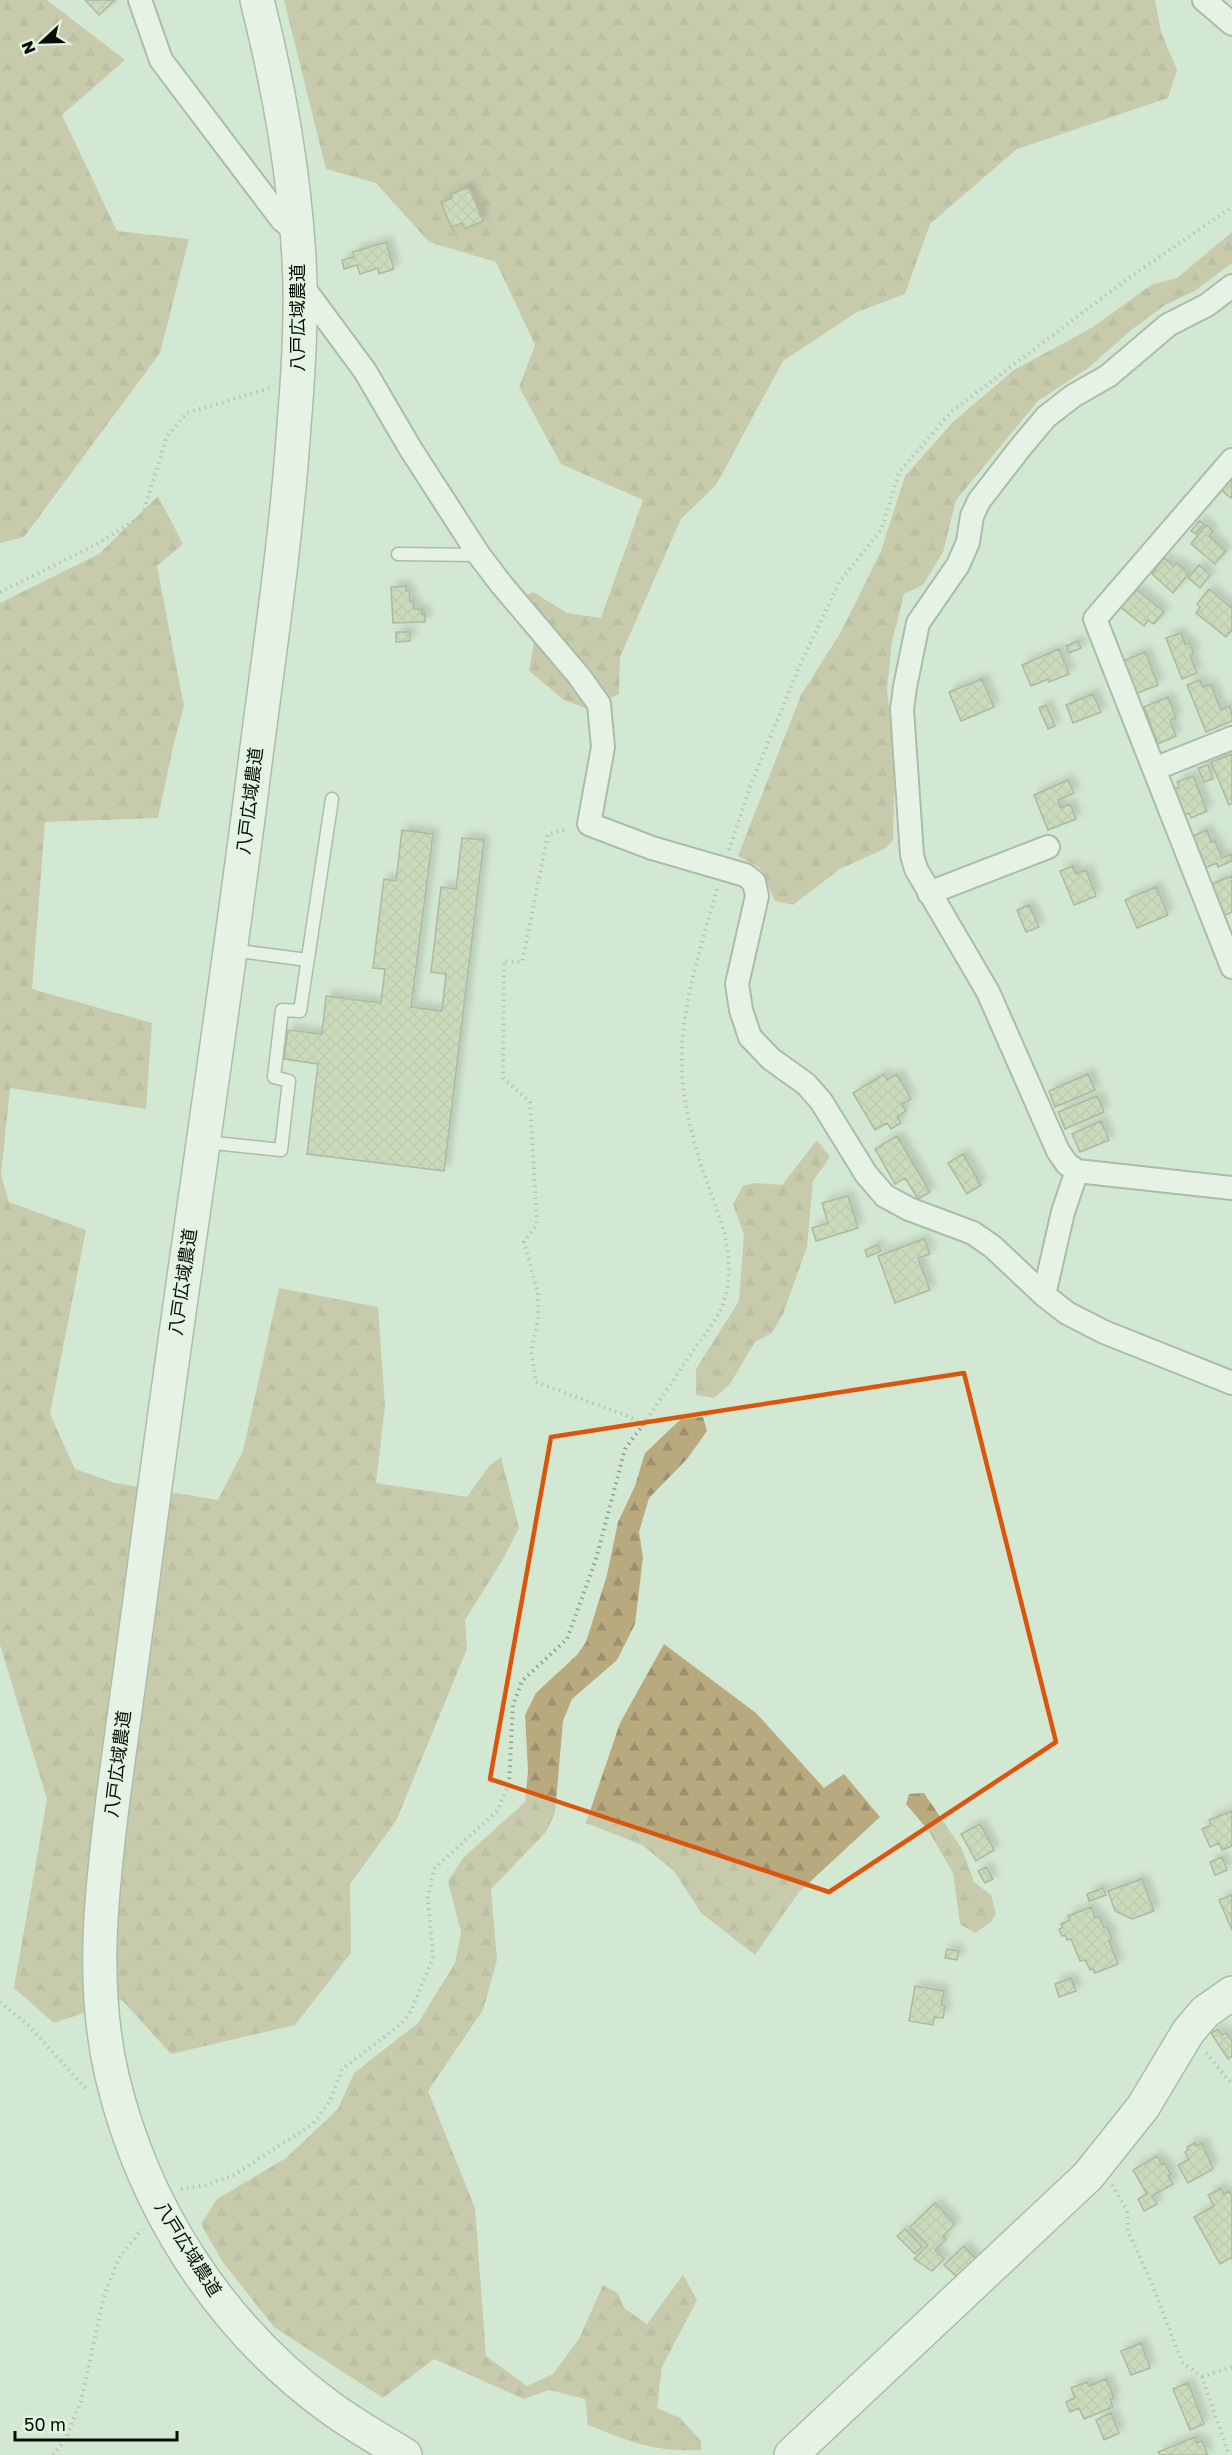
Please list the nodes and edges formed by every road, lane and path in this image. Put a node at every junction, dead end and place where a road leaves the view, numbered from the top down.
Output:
1 (140, 0) edge
2 (257, 0) edge
3 (1204, 0) edge
4 (1232, 24) edge
5 (1232, 207) edge
6 (296, 232) junction
7 (300, 283) junction
8 (1232, 286) edge
9 (298, 377) junction
10 (1232, 460) edge
11 (398, 554) dead end
12 (479, 555) junction
13 (0, 592) edge
14 (1232, 738) edge
15 (1154, 770) junction
16 (332, 799) dead end
17 (589, 824) junction
18 (1048, 847) dead end
19 (722, 870) junction
20 (929, 893) junction
21 (231, 950) junction
22 (307, 960) junction
23 (1232, 967) edge
24 (203, 1142) junction
25 (1077, 1171) junction
26 (1232, 1188) edge
27 (1044, 1295) junction
28 (1232, 1383) edge
29 (644, 1425) junction
30 (1232, 1993) edge
31 (0, 2002) edge
32 (1188, 2032) junction
33 (1232, 2084) edge
34 (88, 2092) dead end
35 (1098, 2163) junction
36 (149, 2214) junction
37 (1232, 2367) edge
38 (1203, 2377) junction
39 (52, 2455) edge
40 (405, 2455) edge
41 (791, 2455) edge
42 (1228, 2455) edge

1 - 6 street
2 - 6 street, 八戸広域農道
3 - 4 street
5 - 19 path
6 - 7 street, 八戸広域農道
7 - 9 street, 八戸広域農道
7 - 12 street
8 - 20 street
9 - 13 path
9 - 21 street, 八戸広域農道
10 - 15 street
11 - 12 lane
12 - 17 street
14 - 15 street
15 - 23 street
16 - 22 lane
17 - 19 street
17 - 29 path
18 - 20 street
19 - 27 street
19 - 29 path
20 - 25 street
21 - 22 lane
21 - 24 street, 八戸広域農道
22 - 24 lane
24 - 36 street, 八戸広域農道
25 - 26 street
25 - 27 street
27 - 28 street
29 - 36 path
30 - 32 street
31 - 34 path
32 - 33 path
32 - 35 street
35 - 38 path
35 - 41 street
36 - 39 path
36 - 40 street, 八戸広域農道
37 - 38 path
38 - 42 path

